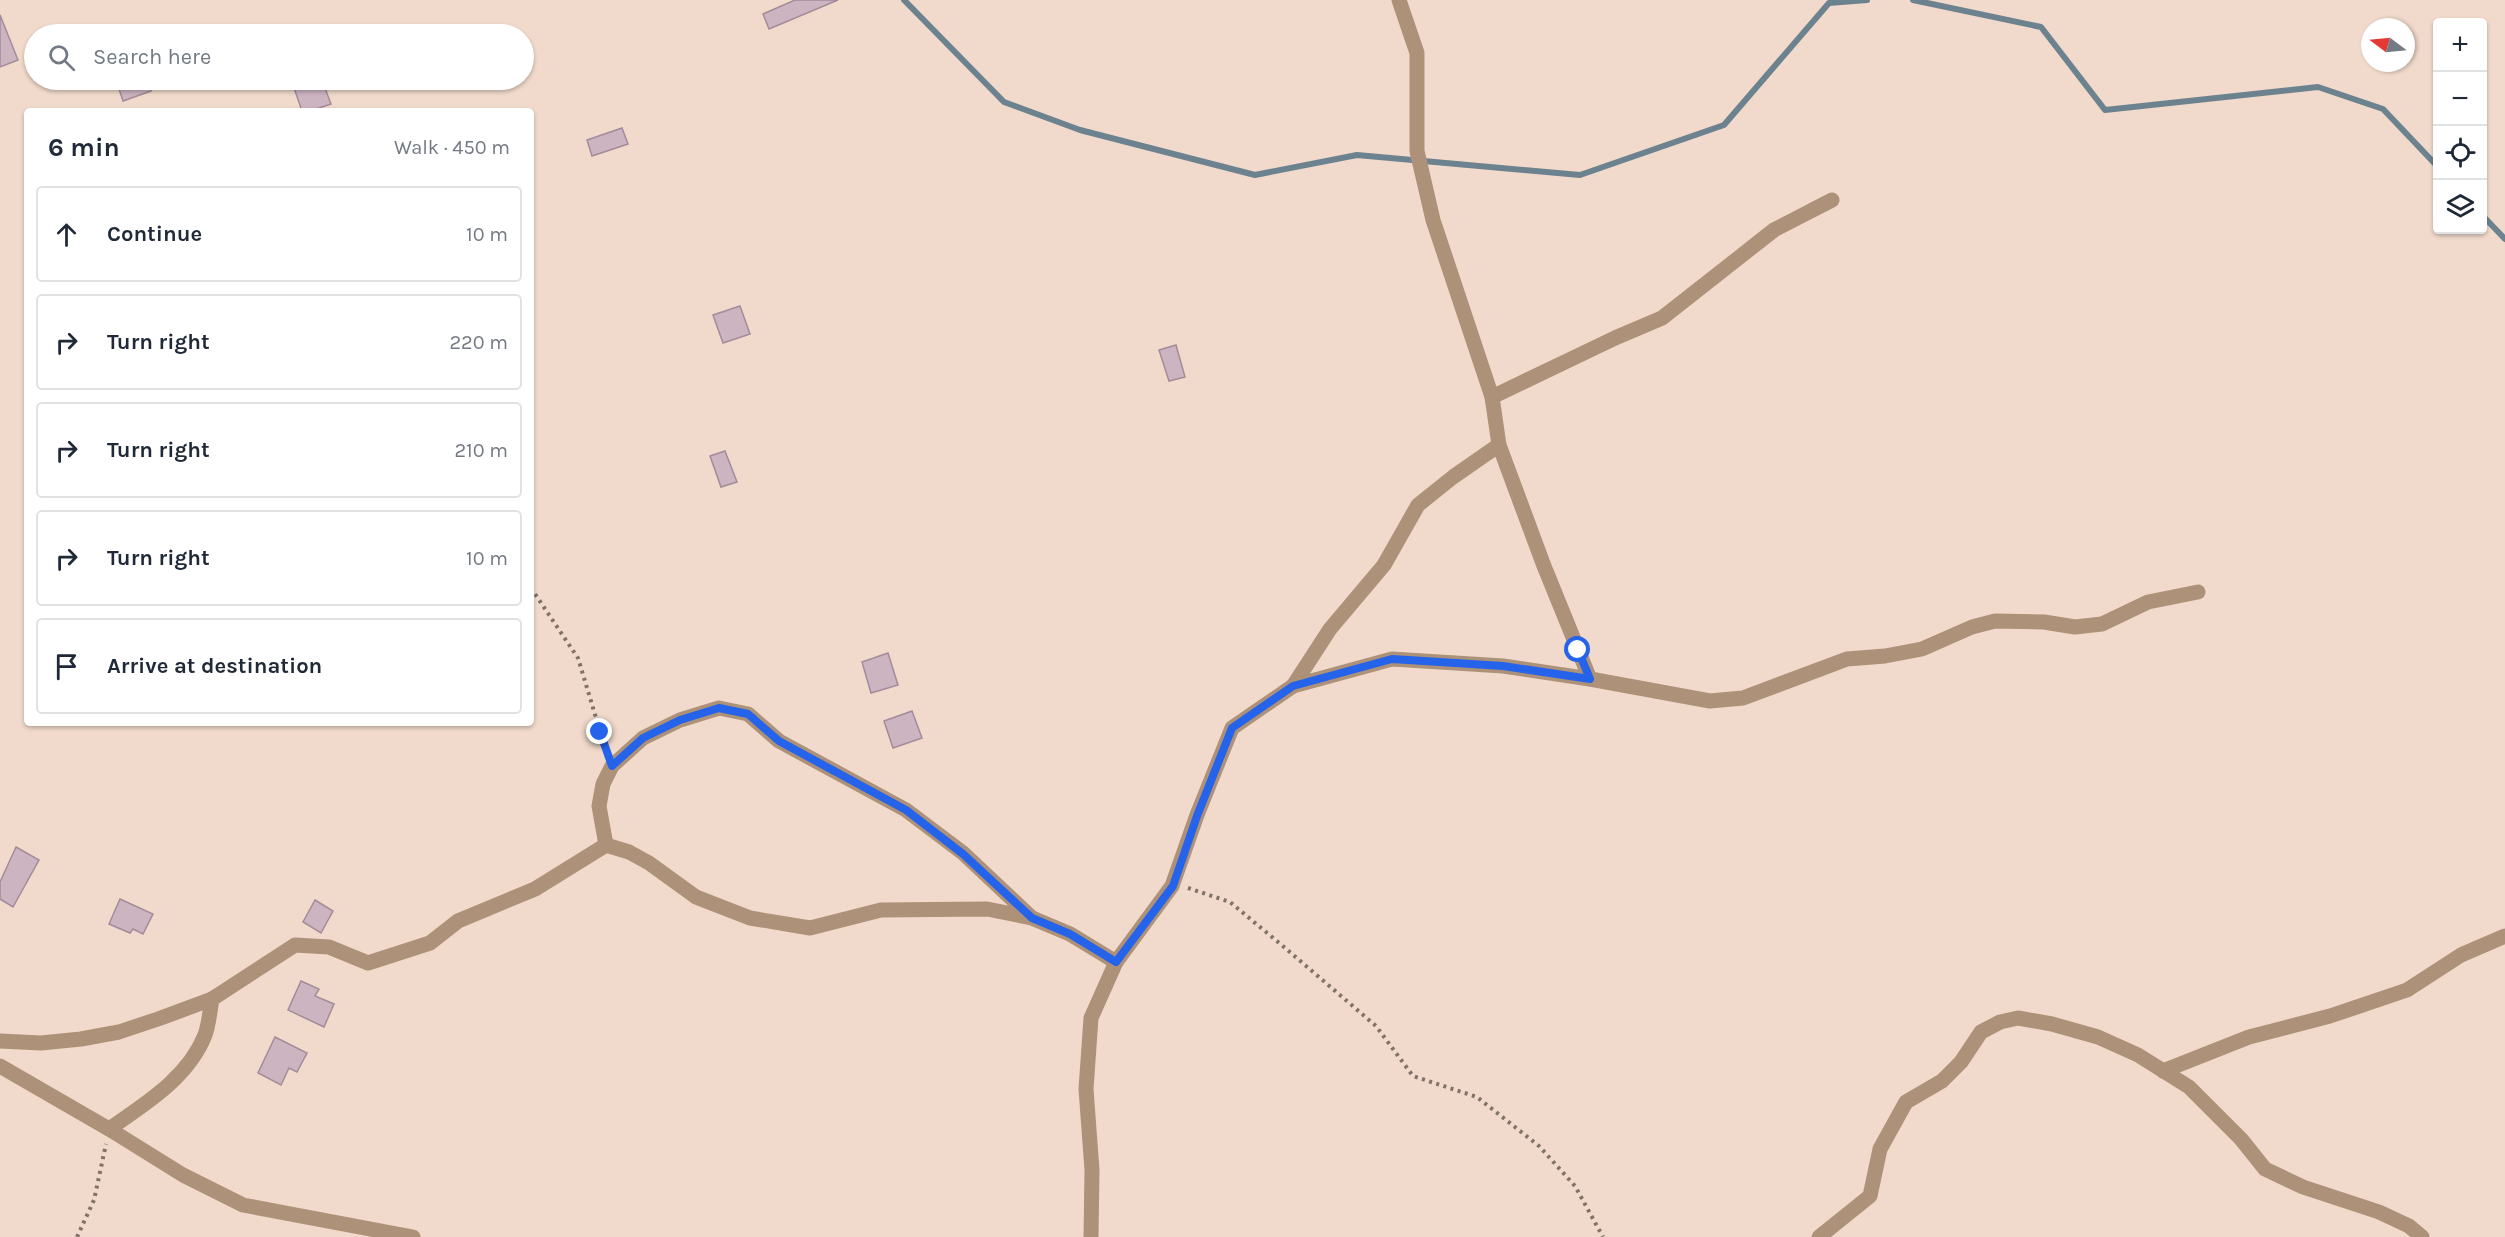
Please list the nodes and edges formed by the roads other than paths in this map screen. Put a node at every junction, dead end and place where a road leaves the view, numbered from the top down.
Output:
1 (1399, 0) edge
2 (1832, 200) dead end
3 (1492, 397) junction
4 (1499, 445) junction
5 (2198, 592) dead end
6 (1590, 679) junction
7 (1293, 686) junction
8 (606, 845) junction
9 (1032, 918) junction
10 (2505, 936) edge
11 (1116, 962) junction
12 (213, 999) junction
13 (0, 1041) edge
14 (0, 1066) edge
15 (2163, 1071) junction
16 (110, 1129) junction
17 (413, 1237) edge
18 (1091, 1237) edge
19 (1819, 1237) edge
20 (2422, 1237) edge

1 - 3 street
2 - 3 street
3 - 4 street
4 - 6 street
4 - 7 street
5 - 6 street
6 - 7 street
7 - 11 street
8 - 9 street
8 - 9 street
8 - 12 street
9 - 11 street
10 - 15 street
11 - 18 street
12 - 13 street
12 - 16 street
14 - 16 street
15 - 19 street
15 - 20 street
16 - 17 street

